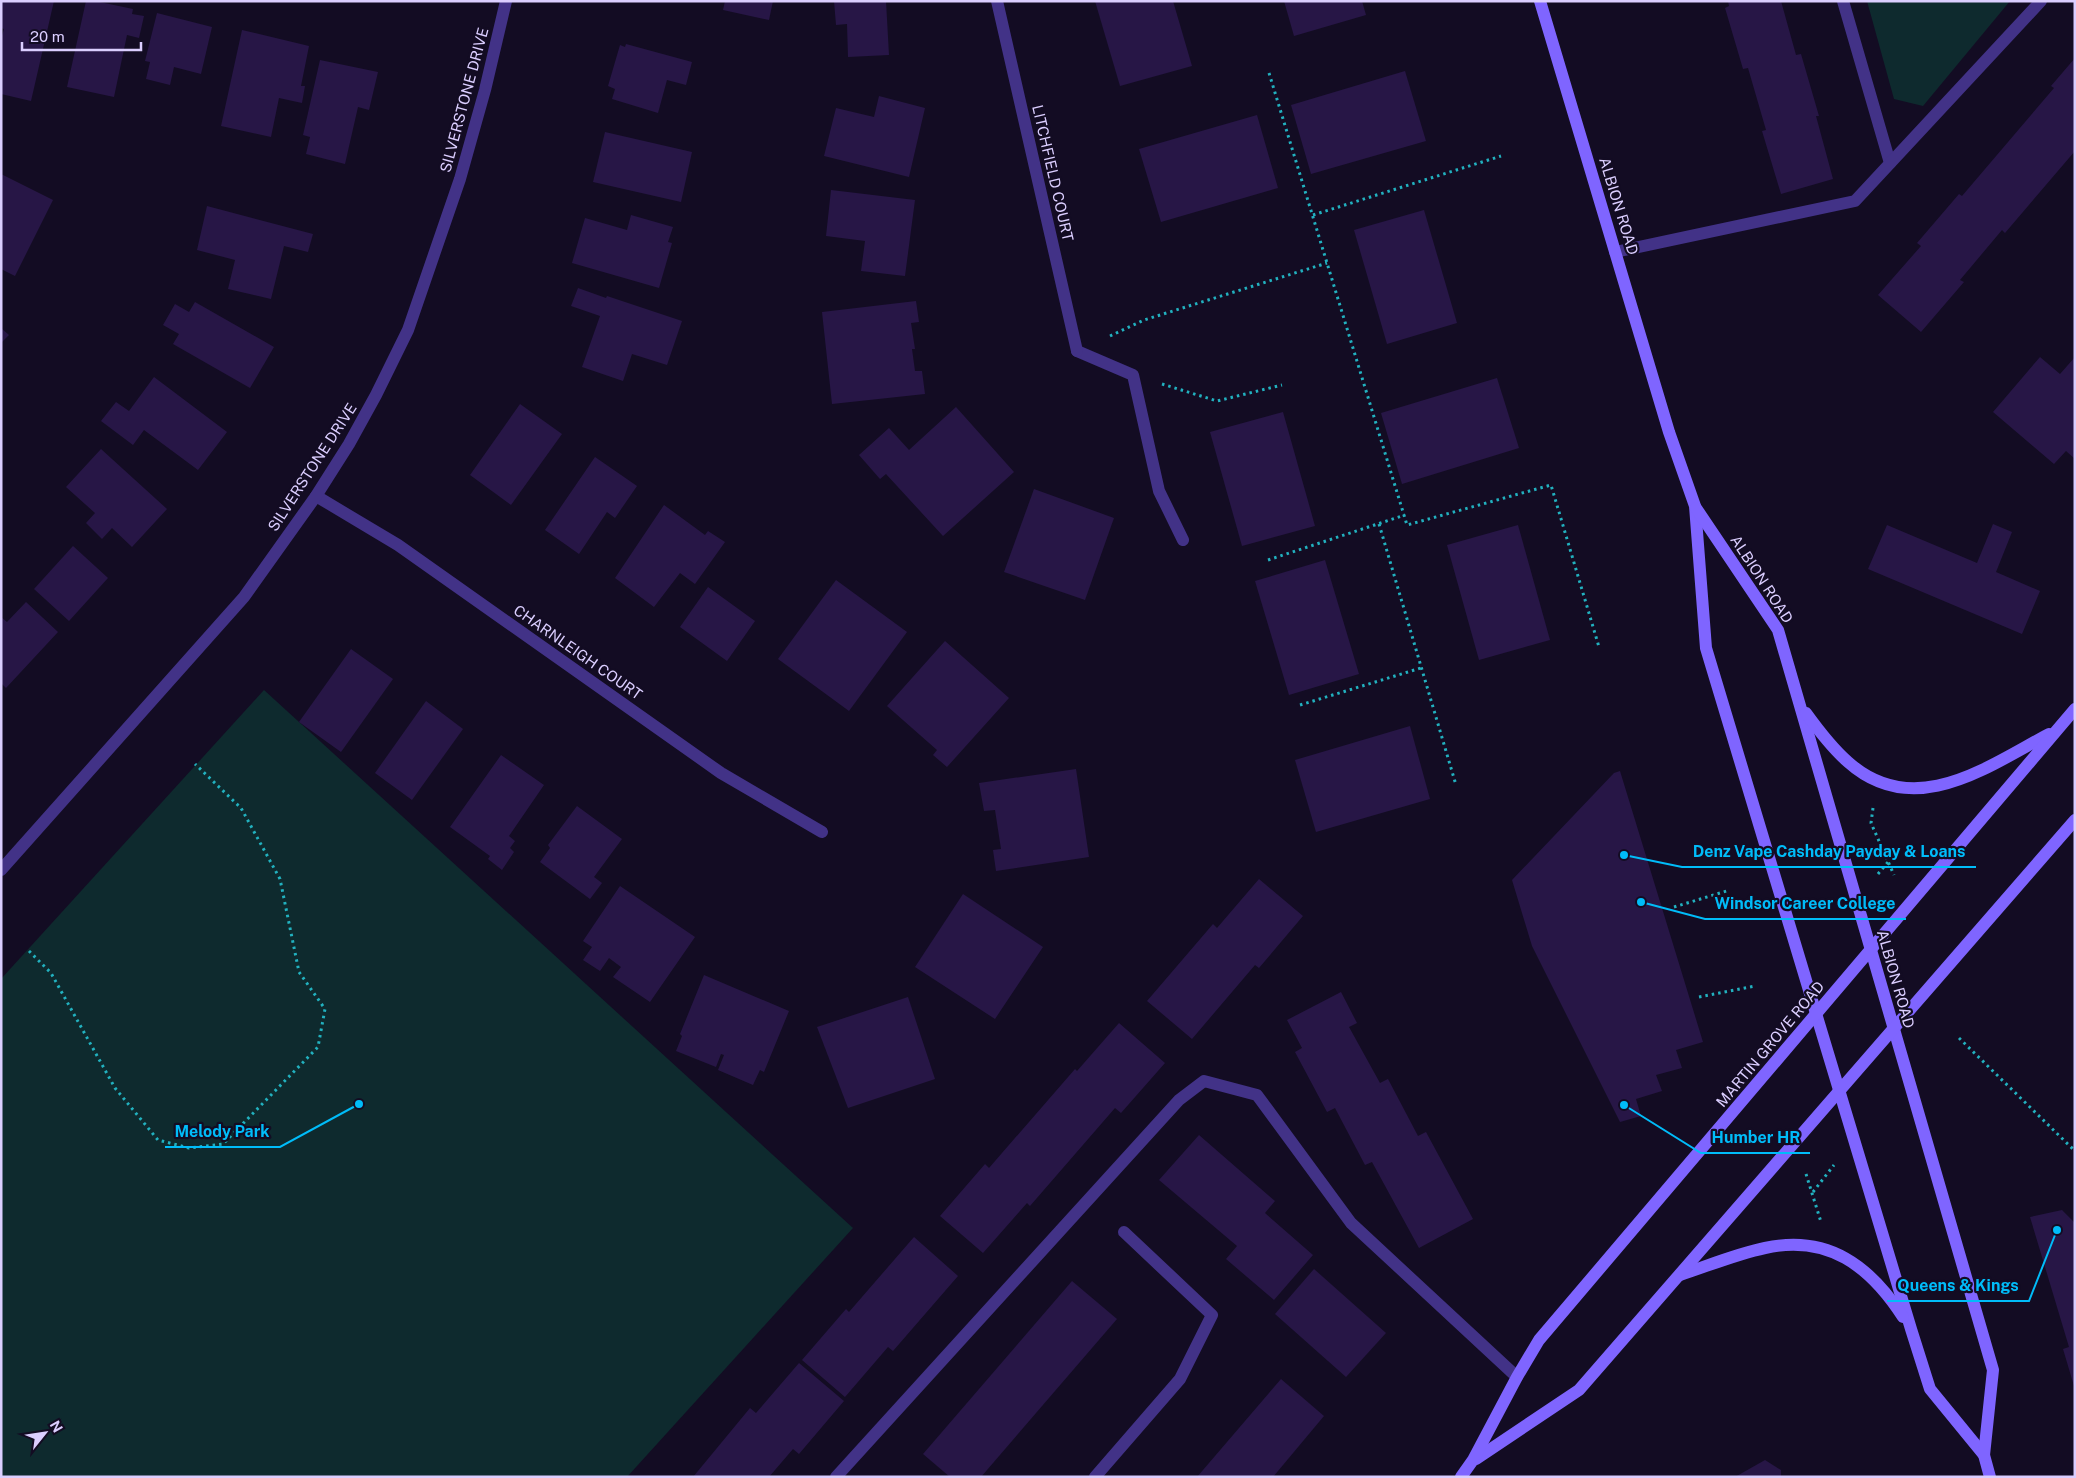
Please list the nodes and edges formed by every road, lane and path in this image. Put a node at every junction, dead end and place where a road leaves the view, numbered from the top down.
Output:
1 (506, 1) edge
2 (997, 1) edge
3 (1540, 1) edge
4 (1843, 1) edge
5 (2042, 1) edge
6 (1269, 73) dead end
7 (1501, 156) dead end
8 (1890, 163) junction
9 (1313, 215) junction
10 (1615, 252) junction
11 (1327, 263) junction
12 (1077, 351) junction
13 (1132, 375) junction
14 (1282, 386) dead end
15 (316, 496) junction
16 (1694, 506) junction
17 (1405, 515) junction
18 (1379, 524) junction
19 (1183, 540) dead end
20 (1268, 560) dead end
21 (1599, 647) dead end
22 (1421, 668) junction
23 (1300, 705) dead end
24 (1800, 706) junction
25 (2075, 709) edge
26 (2056, 731) junction
27 (195, 764) dead end
28 (1456, 785) dead end
29 (1873, 804) dead end
30 (2075, 820) edge
31 (822, 832) dead end
32 (1888, 862) junction
33 (1, 870) edge
34 (1878, 874) dead end
35 (1894, 875) dead end
36 (1730, 890) dead end
37 (1674, 907) dead end
38 (1870, 949) junction
39 (29, 951) dead end
40 (1755, 986) dead end
41 (1699, 997) dead end
42 (1816, 1014) junction
43 (1893, 1027) junction
44 (1959, 1038) dead end
45 (1839, 1090) junction
46 (2075, 1151) edge
47 (1835, 1164) dead end
48 (1806, 1174) dead end
49 (1812, 1192) junction
50 (1822, 1226) dead end
51 (1124, 1232) dead end
52 (1679, 1275) junction
53 (1911, 1329) junction
54 (1517, 1377) junction
55 (1984, 1455) junction
56 (1474, 1460) junction
57 (836, 1477) edge
58 (1095, 1477) edge
59 (1460, 1477) edge
60 (1990, 1477) edge

1 - 15 street, SILVERSTONE DRIVE
2 - 12 street, LITCHFIELD COURT
3 - 10 main road, ALBION ROAD
4 - 8 street
5 - 8 street
6 - 9 path
7 - 9 path
8 - 10 street
9 - 11 path
10 - 16 main road, ALBION ROAD
11 - 12 path
11 - 17 path
12 - 13 street
13 - 14 path
13 - 19 street
15 - 31 street, CHARNLEIGH COURT
15 - 33 street, SILVERSTONE DRIVE
16 - 24 main road, ALBION ROAD
16 - 42 main road, ALBION ROAD
17 - 18 path
17 - 21 path
18 - 20 path
18 - 22 path
22 - 23 path
22 - 28 path
24 - 26 main road
24 - 38 main road, ALBION ROAD
25 - 26 main road, MARTIN GROVE ROAD
26 - 38 main road, MARTIN GROVE ROAD
27 - 39 path
29 - 32 path
30 - 43 main road, MARTIN GROVE ROAD
32 - 34 path
32 - 35 path
36 - 37 path
38 - 42 main road, MARTIN GROVE ROAD
38 - 43 main road, ALBION ROAD
40 - 41 path
42 - 45 main road, ALBION ROAD
42 - 54 main road, MARTIN GROVE ROAD
43 - 45 main road, MARTIN GROVE ROAD
43 - 55 main road, ALBION ROAD
44 - 46 path
45 - 52 main road, MARTIN GROVE ROAD
45 - 53 main road, ALBION ROAD
47 - 49 path
48 - 49 path
49 - 50 path
51 - 58 street
52 - 53 main road
52 - 56 main road, MARTIN GROVE ROAD
53 - 55 main road, ALBION ROAD
54 - 56 main road, MARTIN GROVE ROAD
54 - 57 street
55 - 60 main road, ALBION ROAD
56 - 59 main road, MARTIN GROVE ROAD

